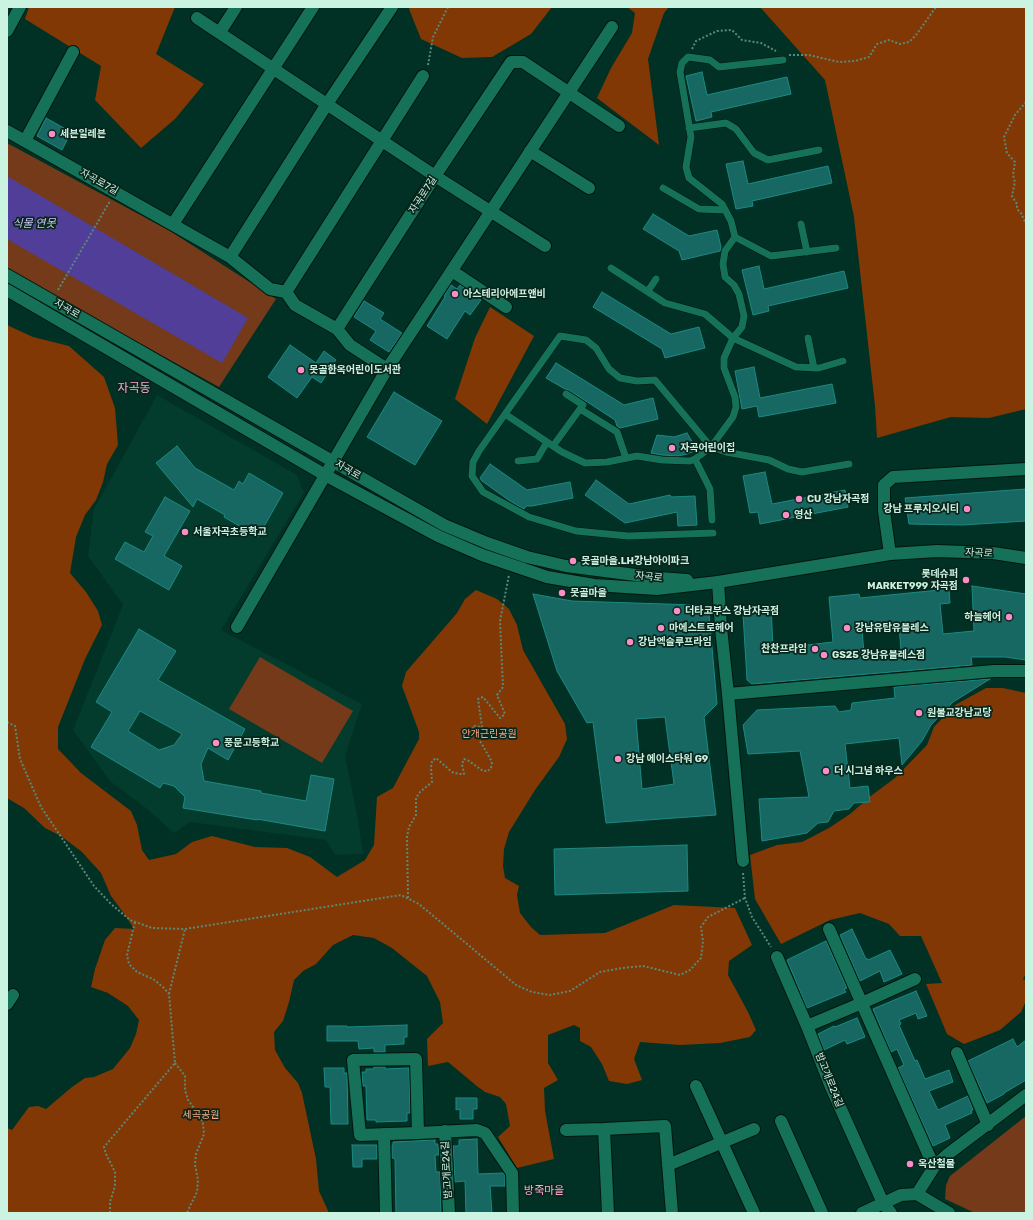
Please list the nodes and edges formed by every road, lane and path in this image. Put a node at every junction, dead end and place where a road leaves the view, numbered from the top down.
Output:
1 (236, 7) edge
2 (313, 7) edge
3 (392, 7) edge
4 (448, 7) edge
5 (936, 7) edge
6 (14, 9) edge
7 (197, 18) dead end
8 (612, 27) dead end
9 (7, 31) edge
10 (220, 32) junction
11 (73, 52) dead end
12 (777, 52) dead end
13 (688, 57) junction
14 (783, 57) joint
15 (274, 68) junction
16 (423, 76) joint
17 (570, 92) junction
18 (1026, 102) edge
19 (327, 104) junction
20 (619, 126) dead end
21 (690, 128) junction
22 (7, 131) edge
23 (382, 140) junction
24 (26, 141) junction
25 (819, 150) dead end
26 (530, 151) junction
27 (435, 176) junction
28 (589, 188) dead end
29 (662, 188) dead end
30 (116, 191) junction
31 (725, 210) junction
32 (491, 211) junction
33 (173, 224) junction
34 (801, 224) dead end
35 (1026, 224) edge
36 (735, 237) junction
37 (545, 246) dead end
38 (836, 248) dead end
39 (807, 252) junction
40 (230, 257) junction
41 (611, 268) dead end
42 (452, 271) junction
43 (7, 275) edge
44 (656, 279) dead end
45 (7, 290) edge
46 (58, 290) dead end
47 (286, 292) junction
48 (648, 292) junction
49 (506, 307) dead end
50 (337, 330) junction
51 (733, 338) junction
52 (808, 338) dead end
53 (843, 361) dead end
54 (387, 368) junction
55 (814, 368) junction
56 (566, 394) dead end
57 (580, 409) junction
58 (505, 414) junction
59 (547, 442) junction
60 (554, 446) junction
61 (711, 447) junction
62 (626, 458) junction
63 (695, 459) junction
64 (518, 461) dead end
65 (333, 462) junction
66 (849, 464) dead end
67 (1026, 469) edge
68 (325, 475) junction
69 (712, 520) dead end
70 (713, 533) dead end
71 (890, 554) junction
72 (1026, 558) edge
73 (511, 565) junction
74 (718, 582) junction
75 (237, 627) dead end
76 (1026, 671) edge
77 (728, 694) junction
78 (7, 722) edge
79 (743, 861) joint
80 (408, 898) junction
81 (745, 898) junction
82 (135, 922) junction
83 (185, 929) junction
84 (829, 929) dead end
85 (777, 957) joint
86 (915, 979) dead end
87 (169, 994) junction
88 (862, 1003) junction
89 (808, 1026) junction
90 (957, 1053) dead end
91 (175, 1063) junction
92 (696, 1086) dead end
93 (1026, 1095) edge
94 (781, 1121) dead end
95 (988, 1125) junction
96 (754, 1128) dead end
97 (604, 1129) junction
98 (566, 1130) dead end
99 (418, 1132) junction
100 (445, 1132) junction
101 (384, 1134) junction
102 (722, 1142) junction
103 (668, 1165) junction
104 (934, 1167) junction
105 (917, 1194) junction
106 (883, 1203) junction
107 (110, 1213) edge
108 (187, 1213) edge
109 (386, 1213) edge
110 (448, 1213) edge
111 (513, 1213) edge
112 (608, 1213) edge
113 (672, 1213) edge
114 (754, 1213) edge
115 (822, 1213) edge
116 (862, 1213) edge
117 (891, 1213) edge
118 (949, 1213) edge

1 - 10 street
2 - 15 street
3 - 19 street
4 - 16 path
5 - 14 path
6 - 9 street
7 - 10 street
8 - 17 street
10 - 15 street
11 - 24 street
12 - 13 path
13 - 14 lane
13 - 21 lane
15 - 19 street
15 - 33 street
16 - 23 street
17 - 20 street
17 - 26 street
17 - 27 street, 자곡로7길
18 - 35 path
19 - 23 street
19 - 40 street
21 - 25 lane
21 - 31 lane
22 - 24 street, 자곡로7길
23 - 27 street
23 - 47 street
24 - 30 street, 자곡로7길
26 - 28 street
26 - 32 street
27 - 32 street
27 - 50 street, 자곡로7길
29 - 31 lane
30 - 33 street, 자곡로7길
30 - 46 path
31 - 36 lane
32 - 37 street
32 - 42 street
33 - 40 street, 자곡로7길
34 - 39 lane
36 - 39 lane
36 - 51 lane
38 - 39 lane
40 - 47 street, 자곡로7길
41 - 48 lane
42 - 49 street
42 - 54 street
43 - 65 street, 자곡로
44 - 48 lane
45 - 68 street, 자곡로
47 - 50 street
48 - 51 lane
50 - 54 street
51 - 55 lane
51 - 61 lane
52 - 55 lane
53 - 55 lane
54 - 65 street
56 - 57 lane
57 - 60 lane
57 - 62 lane
58 - 59 lane
58 - 61 lane
58 - 70 lane
59 - 60 lane
59 - 64 lane
60 - 62 lane
61 - 63 lane
61 - 66 lane
62 - 63 lane
63 - 69 lane
65 - 68 street
65 - 74 street, 자곡로
67 - 71 street
68 - 73 street, 자곡로
68 - 75 street
71 - 72 street, 자곡로
71 - 74 street, 자곡로
73 - 74 street, 자곡로
73 - 80 path
74 - 77 street
76 - 77 street
77 - 79 street
78 - 82 path
79 - 81 path
80 - 81 path
80 - 83 path
81 - 85 path
82 - 83 path
82 - 87 path
83 - 87 path
84 - 88 street
85 - 89 street, 밤고개로24길
86 - 88 street
87 - 91 path
88 - 89 street
88 - 104 street
89 - 106 street, 밤고개로24길
90 - 95 street
91 - 107 path
91 - 108 path
92 - 102 street
93 - 95 street
94 - 115 street
95 - 104 street
96 - 102 street
97 - 98 street
97 - 103 street
97 - 112 street
99 - 100 street, 밤고개로24길
99 - 101 street, 밤고개로24길
99 - 101 street
100 - 110 street, 밤고개로24길
100 - 111 street
101 - 109 street
102 - 103 street
102 - 114 street
103 - 113 street
104 - 105 street
105 - 106 street
105 - 118 street
106 - 116 street
106 - 117 street, 밤고개로24길

